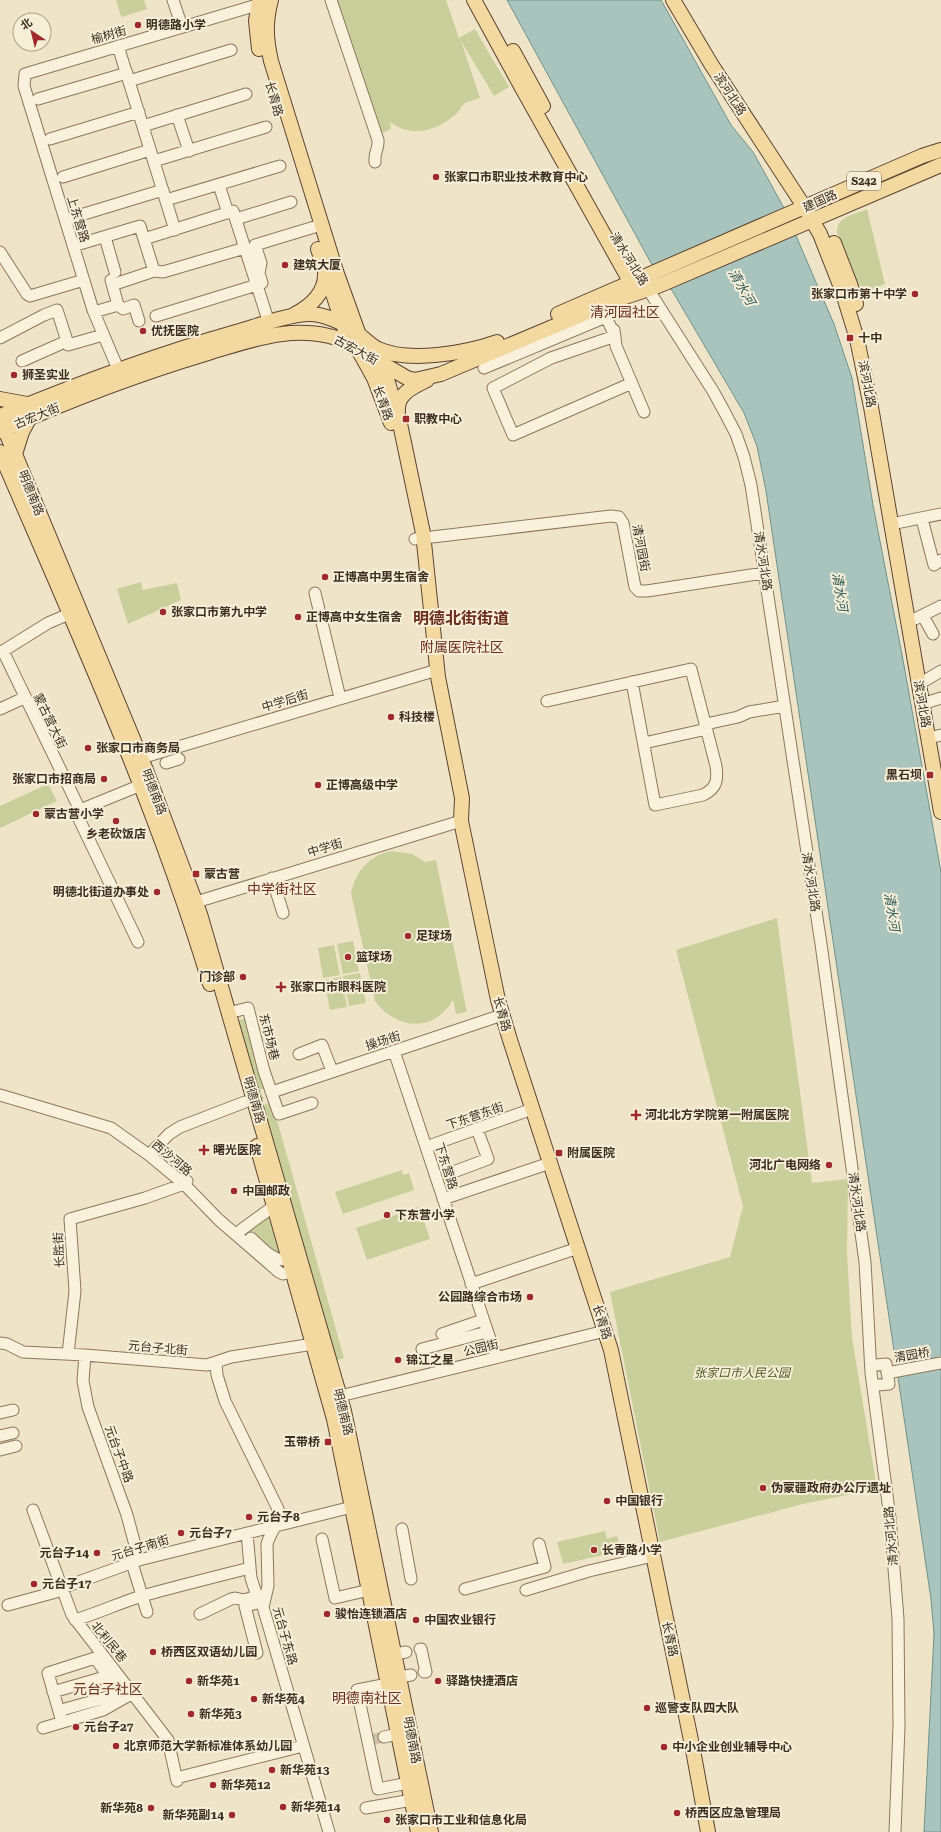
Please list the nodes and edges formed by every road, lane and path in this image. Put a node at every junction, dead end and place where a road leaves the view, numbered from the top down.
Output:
1 (173, 0) edge
2 (331, 0) edge
3 (474, 0) edge
4 (485, 0) edge
5 (673, 0) edge
6 (682, 0) edge
7 (264, 3) edge
8 (182, 27) junction
9 (118, 46) junction
10 (231, 50) dead end
11 (25, 74) joint
12 (128, 77) junction
13 (246, 94) dead end
14 (38, 99) dead end
15 (139, 112) junction
16 (177, 115) junction
17 (143, 126) junction
18 (266, 127) dead end
19 (50, 139) dead end
20 (150, 150) junction
21 (941, 150) edge
22 (188, 151) junction
23 (154, 161) junction
24 (376, 162) dead end
25 (941, 165) edge
26 (280, 166) dead end
27 (63, 177) dead end
28 (219, 185) junction
29 (164, 195) junction
30 (290, 202) dead end
31 (809, 206) junction
32 (232, 216) junction
33 (74, 217) dead end
34 (816, 218) junction
35 (791, 221) junction
36 (316, 227) junction
37 (175, 230) junction
38 (105, 237) junction
39 (144, 239) junction
40 (73, 246) junction
41 (245, 248) junction
42 (0, 252) edge
43 (330, 270) junction
44 (154, 271) junction
45 (115, 278) junction
46 (84, 280) junction
47 (644, 283) junction
48 (257, 285) junction
49 (333, 294) junction
50 (118, 305) junction
51 (604, 305) junction
52 (264, 308) junction
53 (94, 312) junction
54 (156, 316) dead end
55 (318, 316) junction
56 (287, 318) junction
57 (139, 321) dead end
58 (269, 323) junction
59 (343, 324) junction
60 (282, 334) junction
61 (104, 335) junction
62 (359, 335) junction
63 (615, 336) junction
64 (542, 337) junction
65 (0, 338) edge
66 (67, 341) junction
67 (358, 350) junction
68 (419, 355) junction
69 (551, 358) junction
70 (22, 361) dead end
71 (385, 368) junction
72 (484, 368) dead end
73 (118, 369) junction
74 (441, 374) junction
75 (632, 383) junction
76 (378, 388) junction
77 (0, 399) edge
78 (28, 404) junction
79 (644, 412) dead end
80 (399, 418) junction
81 (29, 419) junction
82 (1, 423) edge
83 (0, 452) edge
84 (15, 454) junction
85 (3, 466) edge
86 (28, 502) junction
87 (941, 514) edge
88 (922, 519) junction
89 (895, 523) junction
90 (419, 539) junction
91 (941, 560) edge
92 (764, 573) junction
93 (315, 593) dead end
94 (941, 606) edge
95 (69, 614) junction
96 (915, 618) junction
97 (933, 634) dead end
98 (433, 671) junction
99 (941, 671) edge
100 (922, 680) junction
101 (632, 682) junction
102 (24, 698) junction
103 (340, 698) junction
104 (547, 701) dead end
105 (931, 701) edge
106 (785, 706) junction
107 (0, 709) edge
108 (706, 727) junction
109 (255, 729) dead end
110 (233, 733) junction
111 (935, 736) edge
112 (212, 743) dead end
113 (644, 743) junction
114 (170, 750) junction
115 (141, 758) junction
116 (172, 761) dead end
117 (941, 764) edge
118 (142, 779) junction
119 (941, 809) edge
120 (80, 810) junction
121 (941, 812) edge
122 (461, 821) junction
123 (272, 878) junction
124 (196, 902) junction
125 (283, 913) dead end
126 (138, 942) dead end
127 (204, 948) junction
128 (228, 1014) junction
129 (502, 1015) junction
130 (394, 1051) junction
131 (299, 1054) dead end
132 (332, 1072) junction
133 (0, 1088) edge
134 (272, 1092) junction
135 (0, 1095) edge
136 (245, 1102) junction
137 (312, 1103) dead end
138 (532, 1109) junction
139 (478, 1129) junction
140 (426, 1147) junction
141 (151, 1153) junction
142 (550, 1163) junction
143 (456, 1171) dead end
144 (185, 1183) junction
145 (443, 1198) junction
146 (274, 1206) junction
147 (241, 1230) junction
148 (578, 1248) junction
149 (296, 1265) junction
150 (471, 1284) junction
151 (483, 1320) junction
152 (605, 1331) junction
153 (487, 1332) junction
154 (442, 1334) dead end
155 (0, 1343) edge
156 (313, 1344) junction
157 (422, 1349) dead end
158 (68, 1354) junction
159 (85, 1355) junction
160 (496, 1357) junction
161 (216, 1363) junction
162 (941, 1363) edge
163 (883, 1374) dead end
164 (340, 1396) junction
165 (13, 1410) dead end
166 (0, 1413) edge
167 (13, 1433) dead end
168 (0, 1436) edge
169 (16, 1446) dead end
170 (0, 1450) edge
171 (352, 1507) junction
172 (34, 1510) dead end
173 (277, 1526) junction
174 (402, 1529) dead end
175 (247, 1533) junction
176 (322, 1539) dead end
177 (539, 1544) dead end
178 (653, 1556) junction
179 (135, 1561) junction
180 (250, 1568) junction
181 (411, 1580) dead end
182 (62, 1588) junction
183 (465, 1589) dead end
184 (369, 1590) junction
185 (526, 1590) dead end
186 (142, 1596) junction
187 (262, 1597) junction
188 (8, 1606) dead end
189 (147, 1612) dead end
190 (200, 1614) dead end
191 (75, 1620) junction
192 (420, 1649) dead end
193 (257, 1653) dead end
194 (424, 1672) dead end
195 (108, 1676) junction
196 (400, 1678) junction
197 (53, 1692) junction
198 (128, 1692) junction
199 (65, 1709) dead end
200 (62, 1722) junction
201 (43, 1728) dead end
202 (398, 1734) junction
203 (384, 1737) tunnel mouth
204 (303, 1746) junction
205 (408, 1783) junction
206 (412, 1800) junction
207 (366, 1808) dead end
208 (328, 1832) edge
209 (418, 1832) edge
210 (431, 1832) edge
211 (708, 1832) edge
212 (895, 1832) edge

1 - 8 street
2 - 24 street
3 - 47 main road, 清水河北路
4 - 47 main road, 清水河北路
5 - 31 main road, 滨河北路
6 - 31 main road, 滨河北路
7 - 8 street, 榆树街
7 - 36 main road, 长青路
8 - 9 street, 榆树街
9 - 11 street, 榆树街
9 - 12 street
10 - 12 street
11 - 40 street, 上东营路
12 - 14 street
12 - 15 street
13 - 16 street
15 - 17 street
15 - 19 street
16 - 17 street
16 - 22 street
17 - 20 street
18 - 22 street
20 - 23 street
20 - 27 street
21 - 31 main road, 建国路 / S242
22 - 23 street
23 - 29 street
25 - 34 main road, 建国路 / S242
26 - 28 street
28 - 29 street
28 - 32 street
29 - 33 street
29 - 37 street
30 - 32 street
31 - 34 main road, 滨河北路
31 - 35 main road, 建国路 / S242
32 - 37 street
32 - 41 street
34 - 35 main road, 建国路 / S242
34 - 89 main road, 滨河北路
35 - 47 main road, S242
36 - 43 main road, 长青路
36 - 52 street
37 - 39 street
38 - 39 street
38 - 40 street
38 - 45 street
39 - 44 street
40 - 46 street, 上东营路
41 - 44 street
41 - 48 street
42 - 46 street
43 - 49 main road, 长青路
43 - 56 main road
43 - 62 main road, 长青路
44 - 45 street
45 - 50 street
46 - 53 street, 上东营路
47 - 51 main road, 古宏大街
47 - 68 main road, 古宏大街
47 - 92 street, 清水河北路
48 - 52 street
48 - 54 street
49 - 55 main road
49 - 59 main road, 长青路
50 - 53 street
50 - 57 street
51 - 63 street
51 - 64 main road, 古宏大街
52 - 58 street
53 - 61 street, 上东营路
55 - 56 main road, 古宏大街
55 - 59 main road, 古宏大街
55 - 60 main road
56 - 58 main road, 古宏大街
58 - 73 main road, 古宏大街
59 - 62 main road, 古宏大街
59 - 67 main road, 长青路
60 - 67 main road, 古宏大街
60 - 81 main road, 古宏大街
61 - 66 street
61 - 73 street, 上东营路
62 - 68 main road, 古宏大街
62 - 71 main road, 长青路
63 - 64 street
63 - 69 street
63 - 75 street
64 - 69 street
64 - 72 street
64 - 74 main road, 古宏大街
65 - 66 street
66 - 70 street
67 - 71 main road, 古宏大街
67 - 76 main road, 长青路
68 - 71 main road
69 - 75 street
71 - 74 main road, 古宏大街
71 - 76 main road
71 - 80 main road, 长青路
73 - 78 main road, 古宏大街
74 - 80 main road
75 - 79 street
76 - 90 main road, 长青路
77 - 78 main road
78 - 82 main road, 古宏大街
80 - 90 main road, 长青路
81 - 82 main road, 古宏大街
81 - 84 main road
82 - 84 main road, 明德南路
83 - 85 main road, 明德南路
84 - 86 main road, 明德南路
85 - 86 main road, 明德南路
86 - 95 main road, 明德南路
86 - 115 main road, 明德南路
87 - 88 street
88 - 89 street
88 - 91 street
89 - 96 main road, 滨河北路
90 - 92 street, 清河园街
90 - 98 main road, 长青路
92 - 106 street, 清水河北路
93 - 103 street
94 - 96 street
95 - 102 street, 蒙古营大街
95 - 118 main road, 明德南路
96 - 97 street
96 - 100 main road, 滨河北路
98 - 103 street, 中学后街
98 - 122 main road, 长青路
99 - 100 street
100 - 105 main road, 滨河北路
101 - 104 street
101 - 108 street
101 - 113 street
102 - 107 street
102 - 120 street, 蒙古营大街
103 - 110 street, 中学后街
105 - 111 main road, 滨河北路
106 - 108 street
106 - 212 street, 清水河北路
108 - 113 street
108 - 113 street
109 - 110 street
110 - 112 street
110 - 114 street, 中学后街
111 - 117 main road, 滨河北路
111 - 119 main road, 滨河北路
114 - 115 street, 中学后街
114 - 116 street
115 - 118 main road, 明德南路
118 - 120 street
118 - 124 main road, 明德南路
118 - 127 main road, 明德南路
119 - 121 main road, 滨河北路
120 - 126 street, 蒙古营大街
122 - 123 street, 中学街
122 - 129 main road, 长青路
123 - 124 street, 中学街
123 - 125 street
124 - 127 main road, 明德南路
127 - 128 main road, 明德南路
127 - 136 main road, 明德南路
128 - 134 street, 东市场巷
128 - 149 main road, 明德南路
129 - 130 street, 操场街
129 - 138 main road, 长青路
130 - 132 street, 操场街
130 - 140 street, 下东营路
131 - 132 street
132 - 134 street, 操场街
133 - 141 street, 西沙河路
134 - 137 street
135 - 141 street, 西沙河路
136 - 141 street
136 - 146 main road, 明德南路
138 - 139 street, 下东营东街
138 - 142 main road, 长青路
139 - 140 street, 下东营东街
139 - 143 street
140 - 145 street, 下东营路
141 - 144 street, 西沙河路
142 - 145 street
142 - 148 main road, 长青路
144 - 147 street, 西沙河路
144 - 149 street, 西沙河路
144 - 158 street, 长胜街
145 - 150 street, 下东营路
146 - 147 street
146 - 149 main road, 明德南路
147 - 149 street, 西沙河路
148 - 150 street
148 - 152 main road, 长青路
149 - 156 main road, 明德南路
149 - 164 main road, 明德南路
150 - 151 street, 下东营路
151 - 153 street, 下东营路
151 - 154 street
152 - 160 street, 公园街
152 - 178 main road, 长青路
153 - 157 street
153 - 160 street, 下东营路
155 - 158 street, 元台子北街
156 - 161 street, 元台子北街
156 - 171 main road, 明德南路
158 - 159 street, 元台子北街
159 - 161 street, 元台子北街
159 - 179 street, 元台子中路
160 - 164 street, 公园街
161 - 173 street, 元台子东路
162 - 163 street, 清园桥
164 - 196 main road, 明德南路
165 - 166 street
167 - 168 street
169 - 170 street
171 - 173 street, 元台子南街
171 - 184 main road, 明德南路
172 - 182 street, 北利民巷
173 - 175 street, 元台子南街
173 - 187 street, 元台子东路
174 - 181 street
175 - 179 street, 元台子南街
175 - 180 street
176 - 184 street
177 - 183 street
178 - 185 street
178 - 211 main road, 长青路
179 - 182 street, 元台子南街
179 - 186 street, 元台子中路
180 - 186 street
180 - 187 street
182 - 188 street, 元台子南街
182 - 191 street, 北利民巷
184 - 196 main road, 明德南路
186 - 189 street, 元台子中路
186 - 191 street
187 - 190 street
187 - 193 street
187 - 204 street, 元台子东路
191 - 198 street, 北利民巷
192 - 194 street
195 - 197 street
195 - 197 street
195 - 198 street
196 - 202 main road, 明德南路
196 - 205 street
196 - 210 main road, 明德南路
197 - 200 street
198 - 199 street
198 - 200 street
198 - 204 street, 北利民巷
200 - 201 street
202 - 203 street
202 - 205 main road, 明德南路
204 - 208 street, 元台子东路
205 - 206 main road, 明德南路
206 - 207 street
206 - 209 main road, 明德南路

